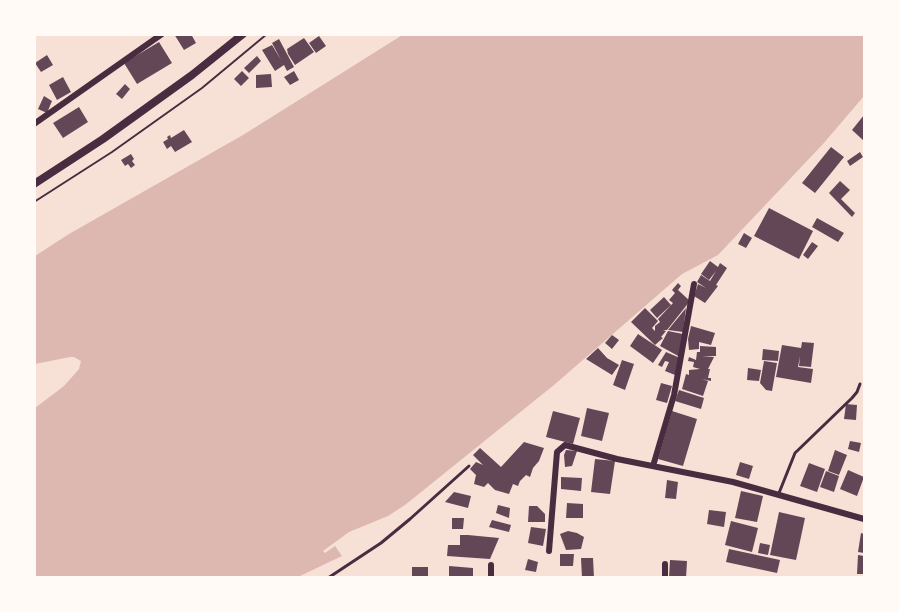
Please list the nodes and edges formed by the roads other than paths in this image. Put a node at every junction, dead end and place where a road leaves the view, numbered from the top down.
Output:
1 (162, 34) edge
2 (243, 34) edge
3 (34, 124) edge
4 (34, 184) edge
5 (694, 284) dead end
6 (860, 384) dead end
7 (469, 466) dead end
8 (653, 466) junction
9 (778, 494) junction
10 (864, 519) edge
11 (549, 551) dead end
12 (665, 564) dead end
13 (491, 565) dead end
14 (328, 578) edge
15 (491, 578) edge
16 (665, 578) edge

1 - 3 street
2 - 4 main road
5 - 8 street
6 - 9 lane
7 - 14 lane
8 - 9 street
8 - 11 street
9 - 10 street
12 - 16 street
13 - 15 street

